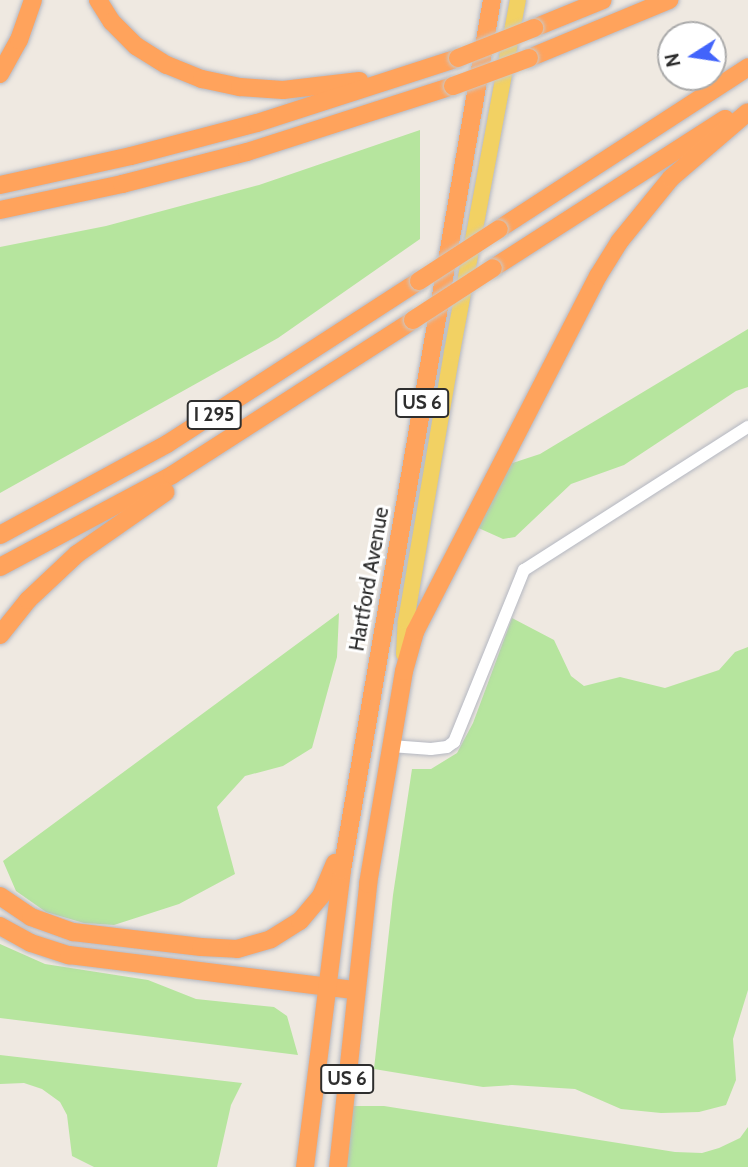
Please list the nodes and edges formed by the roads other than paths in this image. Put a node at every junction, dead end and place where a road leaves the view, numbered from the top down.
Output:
1 (33, 0) edge
2 (98, 0) edge
3 (492, 0) edge
4 (518, 0) edge
5 (603, 0) edge
6 (669, 0) edge
7 (458, 58) junction
8 (748, 67) edge
9 (0, 74) edge
10 (748, 106) edge
11 (748, 112) edge
12 (0, 185) edge
13 (0, 210) edge
14 (296, 396) junction
15 (748, 427) edge
16 (0, 535) edge
17 (0, 567) edge
18 (0, 635) edge
19 (402, 681) junction
20 (391, 746) junction
21 (352, 806) junction
22 (0, 895) edge
23 (0, 926) edge
24 (327, 987) junction
25 (356, 990) junction
26 (305, 1167) edge
27 (338, 1167) edge

1 - 9 highway
2 - 7 highway
3 - 21 highway, Hartford Avenue / US 6
4 - 19 main road, Hartford Avenue
5 - 7 highway, bridge
6 - 13 highway, bridge
7 - 12 highway
8 - 16 highway, I 295, bridge
10 - 14 highway, bridge
11 - 19 highway, US 6
14 - 17 highway
14 - 18 highway
15 - 20 lane
19 - 20 highway, Hartford Avenue / US 6
20 - 25 highway, Hartford Avenue / US 6
21 - 22 highway
21 - 24 highway, Hartford Avenue / US 6
23 - 24 highway
24 - 25 highway
24 - 26 highway, Hartford Avenue / US 6
25 - 27 highway, Hartford Avenue / US 6

